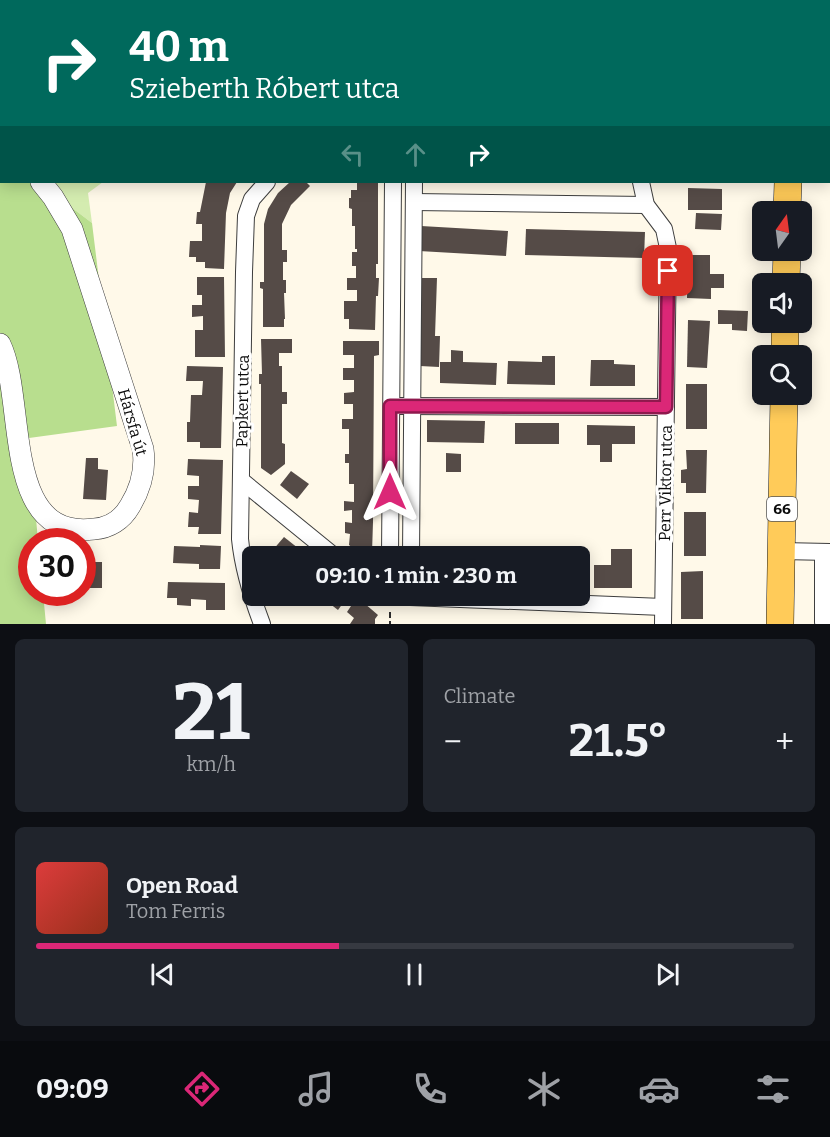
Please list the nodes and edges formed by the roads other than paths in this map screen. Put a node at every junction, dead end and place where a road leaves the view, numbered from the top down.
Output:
1 (42, 183) edge
2 (266, 183) edge
3 (393, 183) edge
4 (414, 183) edge
5 (641, 183) edge
6 (788, 183) edge
7 (788, 201) edge
8 (414, 202) junction
9 (646, 206) junction
10 (0, 344) edge
11 (784, 405) edge
12 (390, 406) junction
13 (412, 406) junction
14 (666, 407) junction
15 (242, 481) junction
16 (322, 546) edge
17 (390, 546) edge
18 (411, 546) edge
19 (781, 551) junction
20 (826, 552) edge
21 (590, 604) edge
22 (663, 607) junction
23 (823, 622) dead end
24 (262, 624) edge
25 (663, 624) edge
26 (780, 624) edge

1 - 10 street, Hársfa út
2 - 15 street, Papkert utca
3 - 12 street
4 - 8 street
5 - 9 street
6 - 7 main road
8 - 9 street
8 - 13 street
9 - 14 street, Perr Viktor utca
11 - 19 main road, 66
12 - 13 street
12 - 17 street
13 - 14 street
13 - 18 street
14 - 22 street, Perr Viktor utca
15 - 16 street
15 - 24 street, Papkert utca
19 - 20 street
19 - 26 main road, 66
20 - 23 street
21 - 22 street
22 - 25 street, Perr Viktor utca

